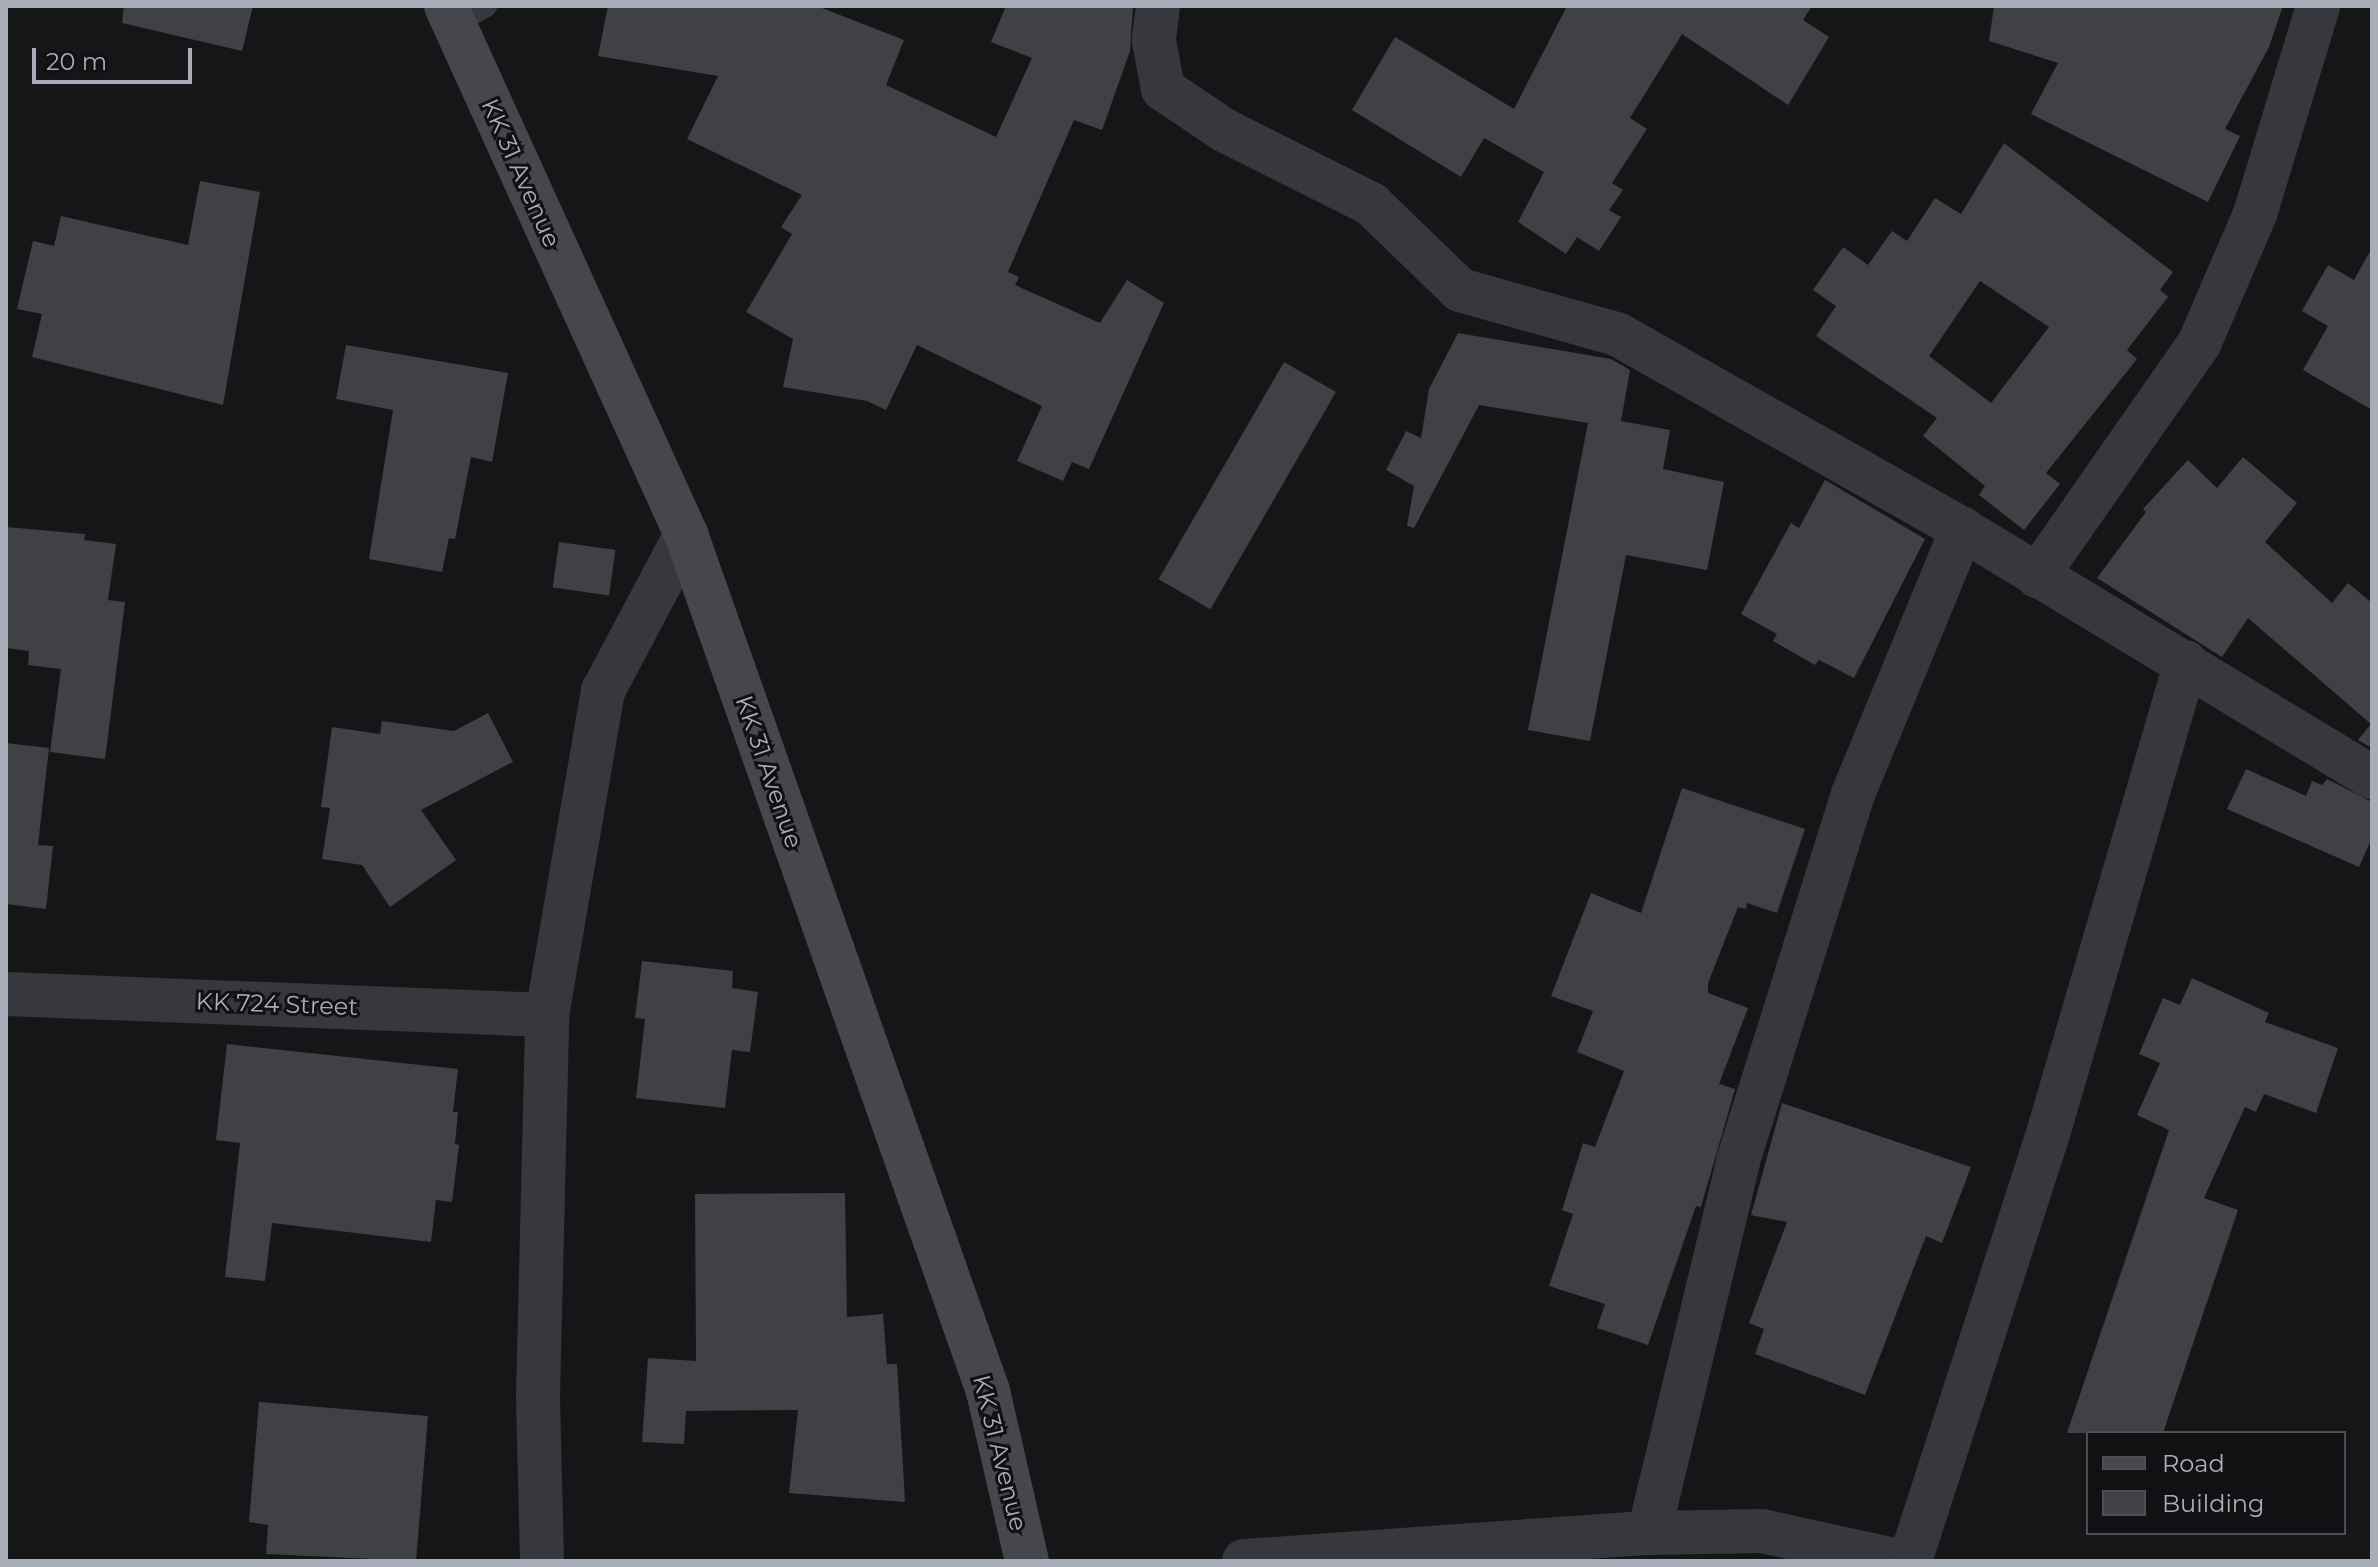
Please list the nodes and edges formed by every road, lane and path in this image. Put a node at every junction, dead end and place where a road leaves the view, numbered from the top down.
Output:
1 (1158, 6) edge
2 (2318, 6) edge
3 (462, 12) edge
4 (1962, 529) junction
5 (686, 534) junction
6 (2037, 576) junction
7 (2186, 663) junction
8 (2372, 777) edge
9 (6, 994) edge
10 (547, 1015) junction
11 (1649, 1533) junction
12 (542, 1561) edge
13 (1027, 1561) edge
14 (1244, 1561) edge
15 (1898, 1561) edge
16 (1910, 1561) edge

1 - 4 street
2 - 6 street
3 - 5 main road, KK 31 Avenue
4 - 6 street
4 - 11 street
5 - 10 street
5 - 13 main road, KK 31 Avenue
6 - 7 street
7 - 8 street
7 - 16 street
9 - 10 street, KK 724 Street
10 - 12 street
11 - 14 street
11 - 15 street

